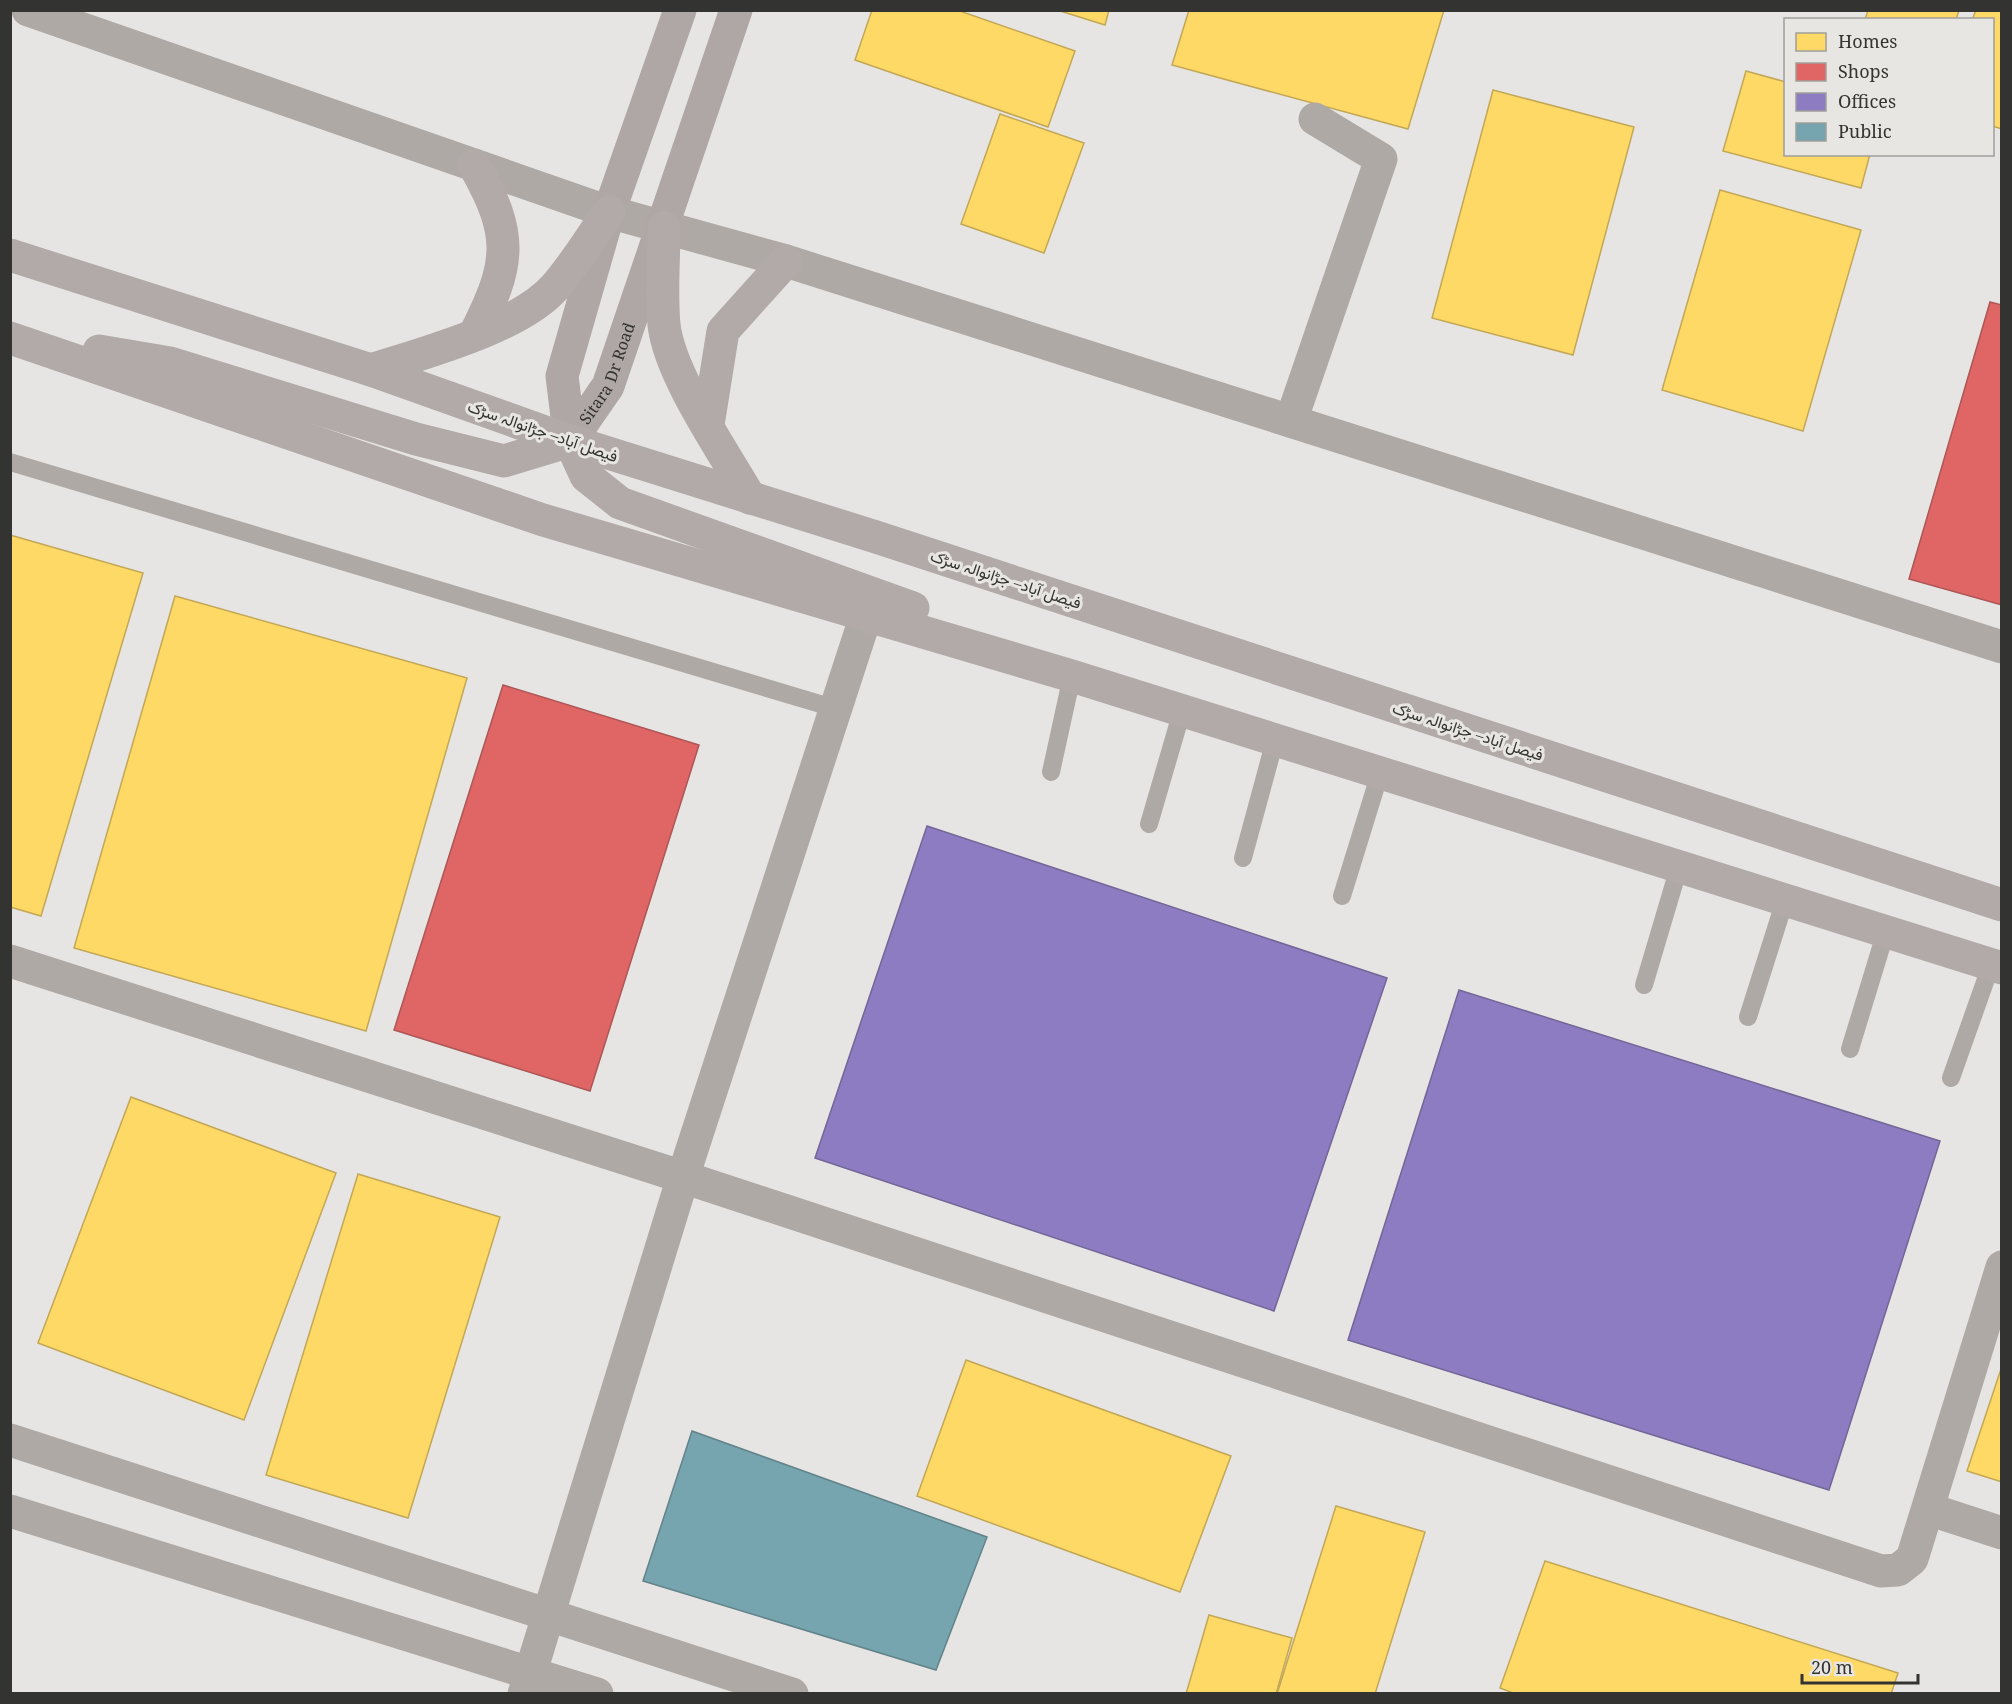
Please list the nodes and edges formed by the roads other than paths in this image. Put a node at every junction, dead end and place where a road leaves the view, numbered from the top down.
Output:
1 (28, 10) edge
2 (680, 10) edge
3 (736, 10) edge
4 (1315, 119) dead end
5 (474, 165) junction
6 (609, 212) junction
7 (664, 228) junction
8 (10, 255) edge
9 (786, 261) junction
10 (475, 334) junction
11 (10, 337) edge
12 (371, 370) junction
13 (1291, 421) junction
14 (708, 425) junction
15 (570, 441) junction
16 (10, 462) edge
17 (750, 498) junction
18 (870, 605) junction
19 (2001, 647) edge
20 (1072, 676) junction
21 (837, 709) junction
22 (1182, 711) junction
23 (1275, 740) junction
24 (1051, 772) dead end
25 (1380, 773) junction
26 (1149, 824) dead end
27 (1243, 858) dead end
28 (1679, 867) junction
29 (1342, 896) dead end
30 (1785, 900) junction
31 (2001, 905) edge
32 (1886, 931) junction
33 (10, 961) edge
34 (1996, 966) edge
35 (1644, 985) dead end
36 (1748, 1017) dead end
37 (1850, 1049) dead end
38 (1951, 1078) dead end
39 (683, 1177) junction
40 (2001, 1267) edge
41 (10, 1440) edge
42 (1928, 1509) junction
43 (10, 1511) edge
44 (2001, 1533) edge
45 (549, 1615) junction
46 (527, 1683) edge
47 (597, 1694) edge
48 (792, 1694) edge

1 - 5 street
2 - 6 street, Sitara Dr Road
3 - 7 street, Sitara Dr Road
4 - 13 street
5 - 6 street
5 - 10 main road
6 - 7 street
6 - 10 main road
6 - 15 street, Sitara Dr Road
7 - 9 street
7 - 14 main road
7 - 15 street, Sitara Dr Road
8 - 12 main road, فیصل آباد– جڑانوالہ سڑک
9 - 13 street
9 - 14 main road
10 - 12 main road
11 - 15 main road
11 - 18 main road
12 - 15 main road, فیصل آباد– جڑانوالہ سڑک
13 - 19 street
14 - 17 main road
15 - 17 main road, فیصل آباد– جڑانوالہ سڑک
15 - 18 main road
16 - 21 lane
17 - 31 main road, فیصل آباد– جڑانوالہ سڑک
18 - 20 main road
18 - 21 street
20 - 22 main road
20 - 24 lane
21 - 39 street
22 - 23 main road
22 - 26 lane
23 - 25 main road
23 - 27 lane
25 - 28 main road
25 - 29 lane
28 - 30 main road
28 - 35 lane
30 - 32 main road
30 - 36 lane
32 - 34 main road
32 - 37 lane
33 - 39 street
34 - 38 lane
39 - 42 street
39 - 45 street
40 - 42 street
41 - 45 street
42 - 44 street
43 - 46 street
45 - 46 street
45 - 48 street
46 - 47 street

